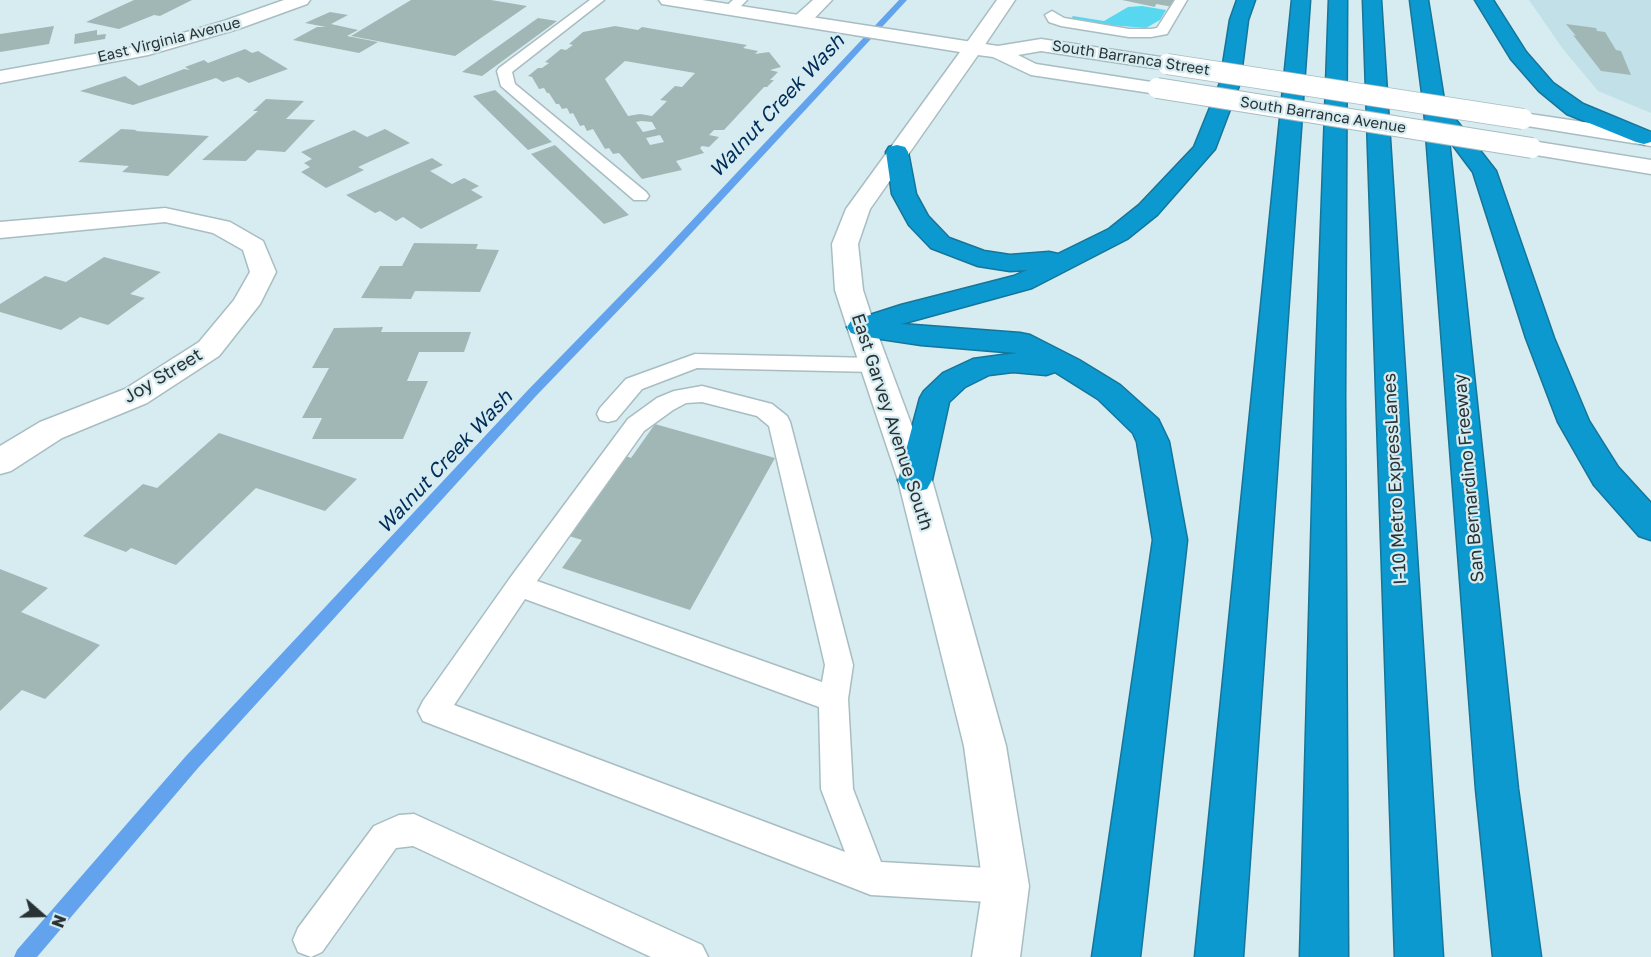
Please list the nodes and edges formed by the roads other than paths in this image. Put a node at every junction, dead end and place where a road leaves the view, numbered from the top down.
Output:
1 (301, 0) edge
2 (598, 0) edge
3 (668, 0) edge
4 (823, 0) edge
5 (1006, 0) edge
6 (1181, 0) edge
7 (1246, 0) edge
8 (1301, 0) edge
9 (1338, 0) edge
10 (1372, 0) edge
11 (1419, 0) edge
12 (1484, 0) edge
13 (735, 5) edge
14 (1052, 15) dead end
15 (801, 21) junction
16 (973, 48) junction
17 (998, 52) junction
18 (0, 77) edge
19 (1435, 108) junction
20 (1648, 138) edge
21 (897, 152) junction
22 (1651, 167) edge
23 (640, 196) dead end
24 (0, 230) edge
25 (1069, 258) junction
26 (861, 327) junction
27 (874, 365) junction
28 (1069, 367) junction
29 (608, 414) dead end
30 (0, 462) edge
31 (915, 480) junction
32 (1651, 526) edge
33 (519, 586) junction
34 (833, 699) junction
35 (871, 878) junction
36 (1006, 886) junction
37 (310, 940) dead end
38 (690, 957) edge
39 (996, 957) edge
40 (1116, 957) edge
41 (1219, 957) edge
42 (1324, 957) edge
43 (1419, 957) edge
44 (1517, 957) edge

1 - 18 main road, East Virginia Avenue
2 - 23 lane
3 - 13 main road, South Barranca Street
4 - 15 main road
5 - 16 main road, East Garvey Avenue South
6 - 14 lane
7 - 25 highway
8 - 41 highway
9 - 42 highway
10 - 43 highway, I-10 Metro ExpressLanes
11 - 19 highway, San Bernardino Freeway
12 - 20 highway
13 - 15 main road, South Barranca Street
15 - 16 main road, South Barranca Street
16 - 17 main road, South Barranca Street
16 - 21 main road, East Garvey Avenue South
17 - 20 main road, South Barranca Street, bridge
17 - 22 main road, South Barranca Avenue, bridge
19 - 32 highway
19 - 44 highway, San Bernardino Freeway
21 - 25 highway
21 - 26 main road, East Garvey Avenue South
24 - 30 main road, Joy Street
25 - 26 highway
26 - 27 main road, East Garvey Avenue South
26 - 28 highway
27 - 29 lane
27 - 31 main road, East Garvey Avenue South
28 - 31 highway
28 - 40 highway
31 - 36 main road, East Garvey Avenue South
33 - 34 lane
33 - 34 lane
33 - 35 lane
34 - 35 lane
35 - 36 lane
36 - 39 main road, East Garvey Avenue South
37 - 38 lane

